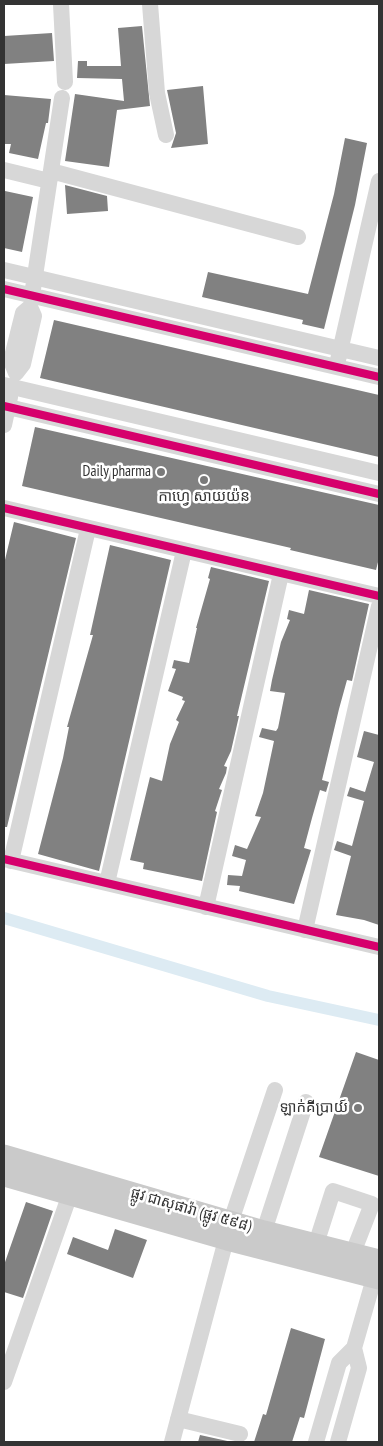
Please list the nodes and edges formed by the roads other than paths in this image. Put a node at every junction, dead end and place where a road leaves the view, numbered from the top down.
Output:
1 (61, 4) edge
2 (150, 4) edge
3 (166, 135) dead end
4 (4, 170) edge
5 (50, 176) junction
6 (379, 181) edge
7 (298, 237) dead end
8 (4, 270) edge
9 (35, 278) junction
10 (4, 289) edge
11 (31, 301) junction
12 (190, 314) junction
13 (184, 331) junction
14 (341, 349) junction
15 (379, 358) edge
16 (336, 367) junction
17 (379, 377) edge
18 (11, 382) edge
19 (78, 402) junction
20 (6, 407) edge
21 (72, 422) junction
22 (4, 425) edge
23 (204, 432) junction
24 (199, 452) junction
25 (338, 463) junction
26 (379, 473) edge
27 (333, 483) junction
28 (379, 494) edge
29 (4, 508) edge
30 (88, 529) junction
31 (184, 551) junction
32 (281, 574) junction
33 (379, 596) edge
34 (379, 606) edge
35 (8, 860) edge
36 (107, 883) junction
37 (206, 906) junction
38 (305, 930) junction
39 (379, 948) edge
40 (275, 1090) dead end
41 (306, 1102) dead end
42 (4, 1155) edge
43 (4, 1176) edge
44 (70, 1194) junction
45 (372, 1225) edge
46 (229, 1231) junction
47 (264, 1231) junction
48 (316, 1244) junction
49 (350, 1262) junction
50 (378, 1269) edge
51 (354, 1348) junction
52 (4, 1382) edge
53 (178, 1419) junction
54 (240, 1434) dead end
55 (172, 1442) edge
56 (316, 1442) edge
57 (338, 1442) edge

1 - 5 street
2 - 3 street
4 - 5 street
5 - 7 street
5 - 9 street
6 - 14 street
8 - 9 street
9 - 11 street
9 - 12 street
10 - 11 street
11 - 13 street
11 - 18 street
12 - 13 street
12 - 14 street
13 - 16 street
14 - 15 street
14 - 16 street
16 - 17 street
18 - 19 street
18 - 20 street
19 - 21 street
19 - 23 street
20 - 21 street
20 - 22 street
21 - 24 street
23 - 24 street
23 - 25 street
24 - 27 street
25 - 26 street
25 - 27 street
27 - 28 street
29 - 30 street
30 - 31 street
30 - 35 street
31 - 32 street
31 - 36 street
32 - 33 street
32 - 37 street
34 - 38 street
35 - 36 street
36 - 37 street
37 - 38 street
38 - 39 street
40 - 46 street
41 - 47 street
42 - 46 main road, ផ្លូវ ជាសុផារ៉ា (ផ្លូវ ៥៩៨)
43 - 44 main road, ផ្លូវ ជាសុផារ៉ា (ផ្លូវ ៥៩៨)
44 - 46 main road, ផ្លូវ ជាសុផារ៉ា (ផ្លូវ ៥៩៨)
44 - 52 street
45 - 48 street
45 - 49 street
46 - 47 main road, ផ្លូវ ជាសុផារ៉ា (ផ្លូវ ៥៩៨)
46 - 49 main road, ផ្លូវ ជាសុផារ៉ា (ផ្លូវ ៥៩៨)
46 - 53 street
47 - 48 main road, ផ្លូវ ជាសុផារ៉ា (ផ្លូវ ៥៩៨)
48 - 49 main road, ផ្លូវ ជាសុផារ៉ា (ផ្លូវ ៥៩៨)
49 - 50 main road, ផ្លូវ ជាសុផារ៉ា (ផ្លូវ ៥៩៨)
50 - 51 street
51 - 56 street
51 - 57 street
53 - 54 street
53 - 55 street

